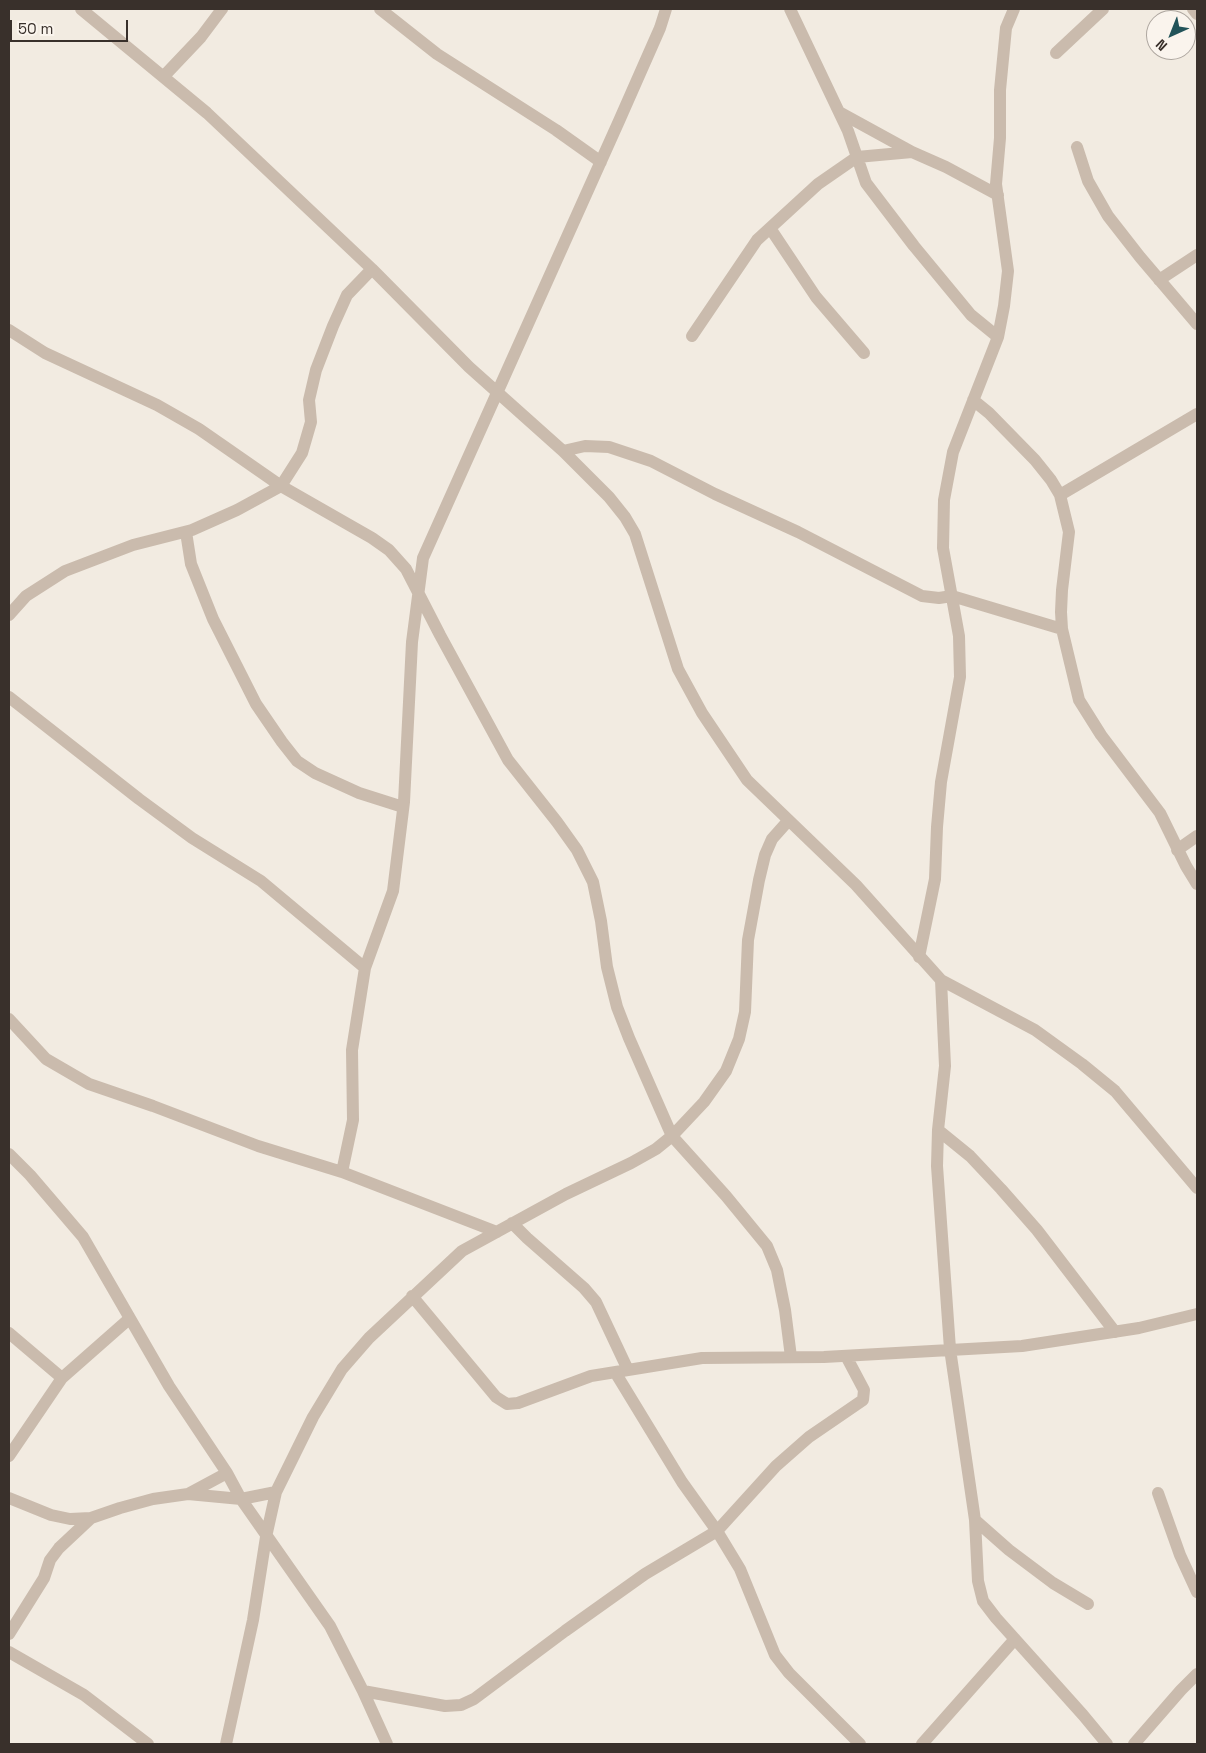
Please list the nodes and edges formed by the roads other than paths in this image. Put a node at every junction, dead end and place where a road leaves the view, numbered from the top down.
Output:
1 (82, 9) edge
2 (222, 9) edge
3 (380, 9) edge
4 (666, 9) edge
5 (790, 9) edge
6 (1014, 9) edge
7 (1103, 9) edge
8 (1193, 9) edge
9 (1197, 14) edge
10 (1056, 53) dead end
11 (164, 76) junction
12 (839, 112) junction
13 (1077, 147) dead end
14 (912, 152) junction
15 (857, 156) junction
16 (601, 162) junction
17 (998, 195) junction
18 (770, 228) junction
19 (1197, 255) edge
20 (372, 269) junction
21 (1159, 280) junction
22 (1197, 324) edge
23 (9, 330) edge
24 (692, 336) dead end
25 (998, 337) junction
26 (864, 353) dead end
27 (497, 393) junction
28 (973, 400) junction
29 (1195, 420) edge
30 (563, 451) junction
31 (281, 486) junction
32 (1060, 495) junction
33 (186, 532) junction
34 (418, 590) junction
35 (952, 596) junction
36 (9, 615) edge
37 (1062, 629) junction
38 (9, 697) edge
39 (403, 807) junction
40 (788, 820) junction
41 (1197, 836) edge
42 (1177, 850) junction
43 (1197, 884) edge
44 (919, 957) junction
45 (365, 968) junction
46 (941, 980) junction
47 (9, 1019) edge
48 (938, 1130) junction
49 (672, 1136) junction
50 (9, 1154) edge
51 (342, 1172) junction
52 (1197, 1188) edge
53 (512, 1223) junction
54 (497, 1232) junction
55 (412, 1296) junction
56 (1197, 1314) edge
57 (129, 1319) junction
58 (1115, 1332) junction
59 (9, 1333) edge
60 (950, 1349) junction
61 (846, 1356) junction
62 (791, 1357) junction
63 (628, 1370) junction
64 (615, 1372) junction
65 (62, 1378) junction
66 (9, 1456) edge
67 (227, 1473) junction
68 (276, 1492) junction
69 (1158, 1493) dead end
70 (188, 1494) junction
71 (9, 1498) edge
72 (241, 1499) junction
73 (91, 1518) junction
74 (975, 1520) junction
75 (717, 1531) junction
76 (266, 1537) junction
77 (1197, 1592) edge
78 (1088, 1604) dead end
79 (9, 1634) edge
80 (1014, 1639) junction
81 (9, 1652) edge
82 (1197, 1674) edge
83 (363, 1692) junction
84 (148, 1744) edge
85 (226, 1744) edge
86 (387, 1744) edge
87 (860, 1744) edge
88 (922, 1744) edge
89 (1107, 1744) edge
90 (1134, 1744) edge

1 - 11 street
2 - 11 street
3 - 16 street
4 - 16 street
5 - 12 street
6 - 17 street
7 - 10 street
8 - 9 street
11 - 20 street
12 - 14 street
12 - 15 street
13 - 21 street
14 - 15 street
14 - 17 street
15 - 18 street
15 - 25 street
16 - 27 street
17 - 25 street
18 - 24 street
18 - 26 street
19 - 21 street
20 - 27 street
20 - 31 street
21 - 22 street
23 - 31 street
25 - 28 street
27 - 30 street
27 - 34 street
28 - 32 street
28 - 35 street
29 - 32 street
30 - 35 street
30 - 40 street
31 - 33 street
31 - 34 street
32 - 37 street
33 - 36 street
33 - 39 street
34 - 39 street
34 - 49 street
35 - 37 street
35 - 44 street
37 - 42 street
38 - 45 street
39 - 45 street
40 - 44 street
40 - 49 street
41 - 42 street
42 - 43 street
44 - 46 street
45 - 51 street
46 - 48 street
46 - 52 street
47 - 51 street
48 - 58 street
48 - 60 street
49 - 53 street
49 - 62 street
50 - 57 street
51 - 54 street
53 - 54 street
53 - 63 street
54 - 55 street
55 - 64 street
55 - 68 street
56 - 58 street
57 - 65 street
57 - 67 street
58 - 60 street
59 - 65 street
60 - 61 street
60 - 74 street
61 - 62 street
61 - 75 street
62 - 63 street
63 - 64 street
64 - 75 street
65 - 66 street
67 - 70 street
67 - 72 street
68 - 72 street
68 - 76 street
69 - 77 street
70 - 72 street
70 - 73 street
71 - 73 street
72 - 76 street
73 - 79 street
74 - 78 street
74 - 80 street
75 - 83 street
75 - 87 street
76 - 83 street
76 - 85 street
80 - 88 street
80 - 89 street
81 - 84 street
82 - 90 street
83 - 86 street

